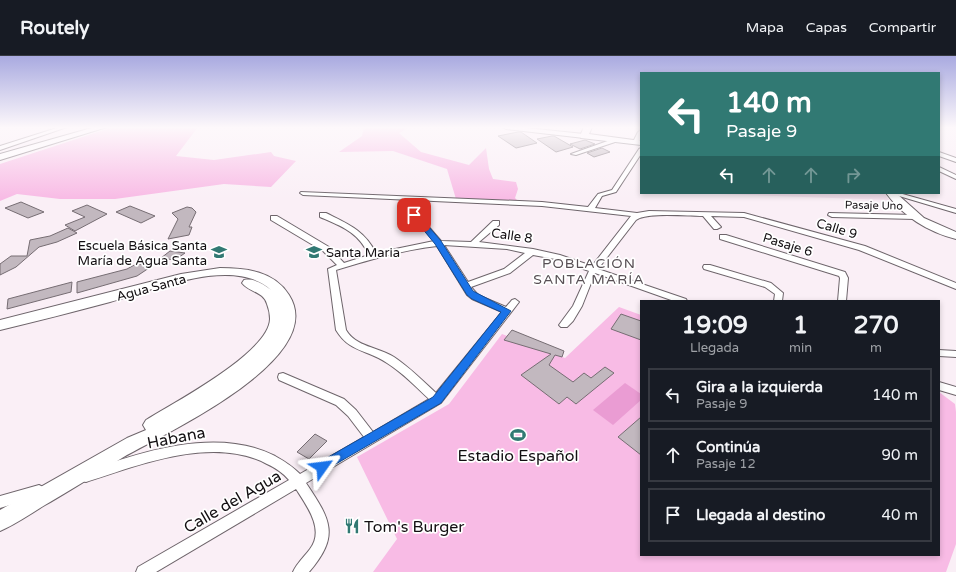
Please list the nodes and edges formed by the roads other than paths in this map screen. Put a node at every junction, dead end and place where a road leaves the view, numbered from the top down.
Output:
1 (20, 151) edge
2 (583, 151) edge
3 (640, 152) edge
4 (574, 154) dead end
5 (940, 154) edge
6 (0, 157) edge
7 (956, 160) edge
8 (940, 169) edge
9 (956, 177) edge
10 (303, 193) dead end
11 (893, 194) edge
12 (896, 194) edge
13 (406, 204) dead end
14 (590, 210) junction
15 (956, 211) edge
16 (637, 214) junction
17 (705, 214) junction
18 (324, 215) dead end
19 (832, 215) dead end
20 (915, 217) junction
21 (274, 218) dead end
22 (496, 223) dead end
23 (717, 227) dead end
24 (956, 236) edge
25 (723, 237) dead end
26 (439, 242) junction
27 (474, 244) junction
28 (533, 252) junction
29 (374, 256) junction
30 (342, 265) junction
31 (707, 267) dead end
32 (594, 270) junction
33 (466, 286) junction
34 (956, 286) edge
35 (680, 300) edge
36 (778, 300) edge
37 (842, 300) edge
38 (514, 302) dead end
39 (506, 311) junction
40 (0, 325) edge
41 (564, 325) dead end
42 (0, 331) edge
43 (940, 353) edge
44 (956, 354) edge
45 (283, 377) dead end
46 (940, 386) edge
47 (956, 391) edge
48 (437, 400) junction
49 (371, 438) junction
50 (133, 443) junction
51 (298, 482) junction
52 (60, 485) junction
53 (0, 502) edge
54 (0, 521) edge
55 (143, 572) edge
56 (300, 572) edge

1 - 6 main road
2 - 4 street
3 - 14 street
5 - 7 street
8 - 9 street
10 - 14 street, Calle 9
11 - 20 street
12 - 15 street
13 - 26 street
14 - 16 street, Calle 9
16 - 17 street, Calle 9
16 - 32 street
17 - 23 street
17 - 34 street, Calle 9
18 - 29 street
19 - 20 street, Pasaje Uno
20 - 24 street
21 - 30 street
22 - 27 street
25 - 37 street, Pasaje 6
26 - 27 street, Calle 8
26 - 29 street, Calle 8
26 - 33 street
27 - 28 street, Calle 8
28 - 32 street, Calle 8
28 - 33 street
29 - 30 street, Calle 8
30 - 48 street, Calle 8
31 - 36 street
32 - 35 street, Calle 8
32 - 41 street
33 - 39 street
38 - 39 street, Calle del Agua
39 - 48 street, Calle del Agua
40 - 50 main road, Agua Santa
42 - 50 main road, Agua Santa
43 - 44 street
45 - 49 street
46 - 47 street
48 - 49 street, Calle del Agua
49 - 51 street, Calle del Agua
50 - 52 main road, Agua Santa
51 - 52 street, Habana
51 - 55 street, Calle del Agua
51 - 56 street, Habana
52 - 53 street, Habana
52 - 54 main road, Agua Santa

